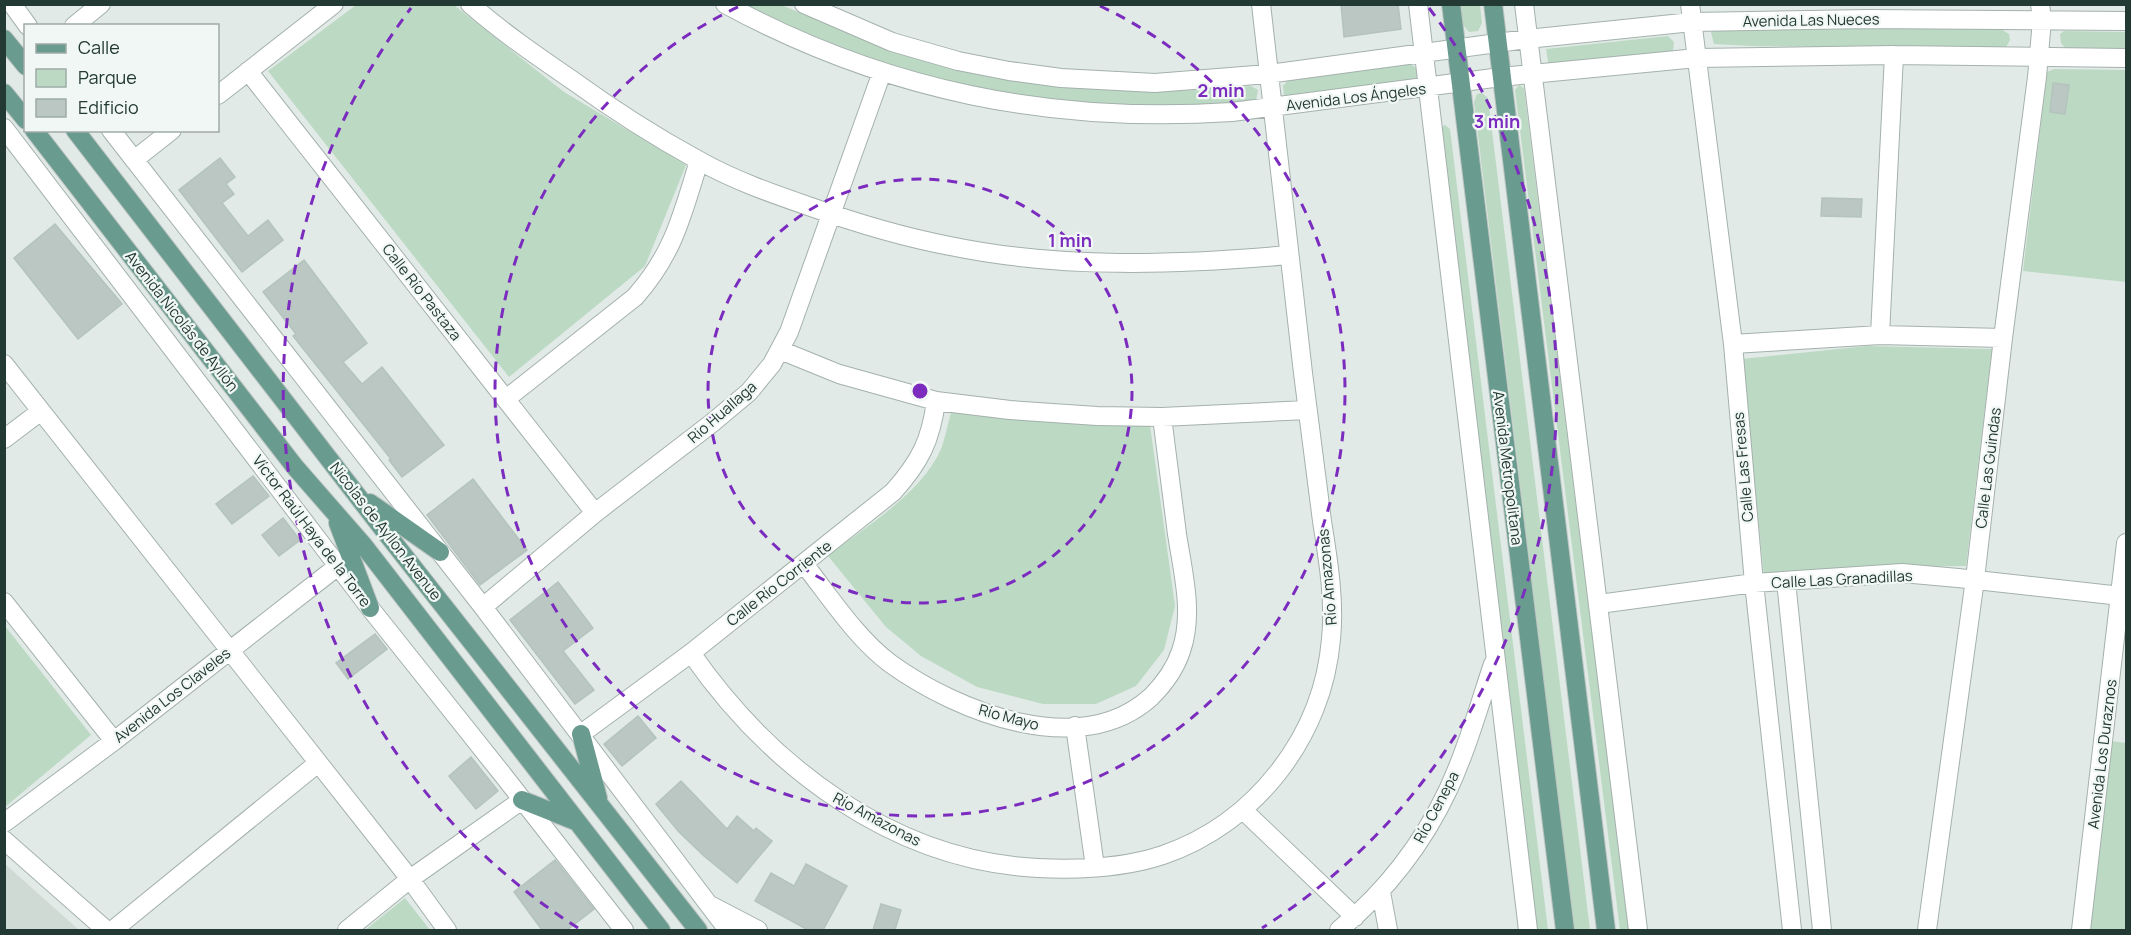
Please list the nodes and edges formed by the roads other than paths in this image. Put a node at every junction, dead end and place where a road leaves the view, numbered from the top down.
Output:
1 (12, 4) edge
2 (101, 4) edge
3 (334, 4) edge
4 (470, 4) edge
5 (725, 4) edge
6 (804, 4) edge
7 (1261, 4) edge
8 (1418, 4) edge
9 (1451, 4) edge
10 (1493, 4) edge
11 (1524, 4) edge
12 (2041, 12) edge
13 (1691, 13) edge
14 (2127, 21) edge
15 (27, 24) edge
16 (76, 24) edge
17 (4, 39) edge
18 (1527, 39) junction
19 (1497, 43) junction
20 (1455, 48) junction
21 (1424, 54) junction
22 (1894, 55) junction
23 (2039, 57) junction
24 (1697, 58) junction
25 (2127, 58) edge
26 (24, 64) edge
27 (248, 71) junction
28 (882, 72) junction
29 (1268, 74) junction
30 (1531, 74) junction
31 (1501, 77) junction
32 (1460, 82) junction
33 (1428, 87) junction
34 (4, 93) edge
35 (219, 94) edge
36 (1272, 107) junction
37 (24, 118) edge
38 (4, 128) edge
39 (36, 132) edge
40 (77, 132) edge
41 (113, 132) edge
42 (169, 132) edge
43 (134, 160) junction
44 (699, 161) junction
45 (831, 214) junction
46 (1288, 255) junction
47 (1880, 335) junction
48 (2003, 338) junction
49 (1733, 344) junction
50 (780, 350) junction
51 (4, 364) edge
52 (506, 399) junction
53 (936, 401) junction
54 (1307, 410) junction
55 (41, 411) junction
56 (1162, 417) junction
57 (4, 439) edge
58 (356, 493) junction
59 (333, 510) junction
60 (595, 513) junction
61 (2127, 543) edge
62 (440, 552) junction
63 (804, 564) junction
64 (338, 566) junction
65 (1975, 579) junction
66 (1786, 581) junction
67 (1754, 583) junction
68 (2121, 596) junction
69 (4, 602) edge
70 (1599, 604) junction
71 (483, 607) junction
72 (370, 608) junction
73 (230, 650) junction
74 (691, 652) junction
75 (1494, 659) junction
76 (1075, 726) junction
77 (581, 734) junction
78 (114, 741) junction
79 (318, 763) junction
80 (522, 800) junction
81 (600, 806) junction
82 (1243, 810) junction
83 (575, 821) junction
84 (4, 823) edge
85 (4, 840) edge
86 (1095, 867) junction
87 (410, 879) junction
88 (1380, 892) junction
89 (705, 901) junction
90 (1355, 917) junction
91 (106, 930) edge
92 (113, 930) edge
93 (347, 930) edge
94 (447, 930) edge
95 (624, 930) edge
96 (661, 930) edge
97 (698, 930) edge
98 (728, 930) edge
99 (758, 930) edge
100 (1339, 930) edge
101 (1388, 930) edge
102 (1528, 930) edge
103 (1565, 930) edge
104 (1606, 930) edge
105 (1638, 930) edge
106 (1792, 930) edge
107 (1822, 930) edge
108 (1927, 930) edge
109 (2081, 930) edge

1 - 15 street
2 - 16 street
3 - 27 street
4 - 44 street
5 - 28 street, Avenida Los Ángeles
6 - 29 street
7 - 29 street, Río Amazonas
8 - 21 street
9 - 20 main road, Avenida Metropolitana
10 - 19 main road
11 - 18 street
12 - 13 street, Avenida Las Nueces
12 - 14 street, Avenida Las Nueces
12 - 23 street, Calle Las Guindas
13 - 18 street, Avenida Las Nueces
13 - 24 street, Calle Las Fresas
17 - 26 main road
18 - 19 street, Avenida Las Nueces
18 - 30 street
19 - 20 street
19 - 31 main road
20 - 21 street
20 - 32 main road, Avenida Metropolitana
21 - 29 street
21 - 33 street
22 - 23 street
22 - 24 street
22 - 47 street
23 - 25 street
23 - 48 street, Calle Las Guindas
24 - 30 street
24 - 49 street, Calle Las Fresas
27 - 35 street
27 - 52 street, Calle Río Pastaza
28 - 36 street, Avenida Los Ángeles
28 - 45 street, Rio Huallaga
29 - 36 street, Río Amazonas
30 - 31 street
30 - 70 street
31 - 32 street, Avenida Los Ángeles
31 - 104 main road
32 - 33 street, Avenida Los Ángeles
32 - 103 main road, Avenida Metropolitana
33 - 36 street, Avenida Los Ángeles
33 - 75 street
34 - 37 main road
36 - 46 street, Río Amazonas
38 - 64 street, Víctor Raúl Haya de la Torre
39 - 59 main road, Avenida Nicolás de Ayllón
40 - 58 main road, Nicolas de Ayllon Avenue
41 - 43 street
42 - 43 street
43 - 62 street
44 - 45 street
44 - 52 street
45 - 46 street
45 - 50 street, Rio Huallaga
46 - 54 street, Río Amazonas
47 - 48 street
47 - 49 street
48 - 65 street, Calle Las Guindas
49 - 67 street, Calle Las Fresas
50 - 53 street
50 - 60 street, Rio Huallaga
51 - 55 street
52 - 60 street, Calle Río Pastaza
53 - 56 street
53 - 63 street, Calle Río Corriente
54 - 56 street
54 - 82 street, Río Amazonas
55 - 57 street
55 - 73 street
56 - 76 street, Río Mayo
58 - 62 main road
58 - 81 main road, Nicolas de Ayllon Avenue
59 - 72 main road
59 - 83 main road, Nicolas de Ayllon Avenue
60 - 71 street, Rio Huallaga
61 - 68 street, Avenida Los Duraznos
62 - 71 street
63 - 74 street, Calle Río Corriente
63 - 76 street, Río Mayo
64 - 72 street, Víctor Raúl Haya de la Torre
64 - 73 street, Avenida Los Claveles
65 - 66 street, Calle Las Granadillas
65 - 68 street, Calle Las Granadillas
65 - 108 street, Calle Las Guindas
66 - 67 street, Calle Las Granadillas
66 - 107 street
67 - 70 street, Calle Las Granadillas
67 - 106 street, Calle Las Fresas
68 - 109 street, Avenida Los Duraznos
69 - 78 street
70 - 105 street
71 - 77 street
72 - 80 street, Víctor Raúl Haya de la Torre
73 - 78 street, Avenida Los Claveles
73 - 79 street
74 - 77 street, Calle Río Corriente
74 - 86 street, Río Amazonas
75 - 88 street, Río Cenepa
75 - 102 street
76 - 86 street
77 - 81 main road
77 - 89 street
78 - 84 street, Avenida Los Claveles
79 - 87 street
79 - 92 street
80 - 83 main road
80 - 87 street
80 - 95 street, Víctor Raúl Haya de la Torre
81 - 97 main road, Nicolas de Ayllon Avenue
82 - 86 street, Río Amazonas
82 - 90 street
83 - 96 main road, Nicolas de Ayllon Avenue
85 - 91 street
87 - 93 street
87 - 94 street
88 - 90 street, Río Cenepa
88 - 101 street
89 - 98 street
89 - 99 street
90 - 100 street, Río Cenepa

